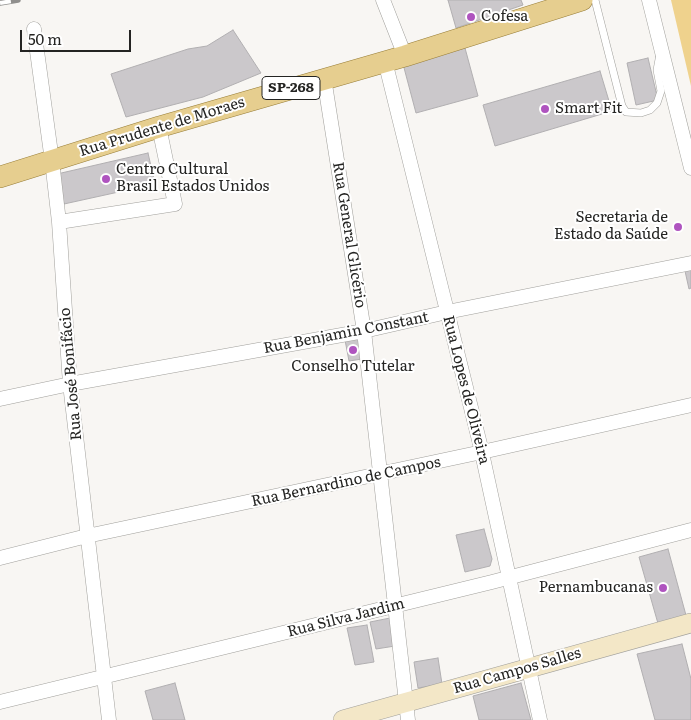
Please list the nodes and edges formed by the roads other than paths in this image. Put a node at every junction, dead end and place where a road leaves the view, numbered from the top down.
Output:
1 (382, 0) edge
2 (582, 0) edge
3 (595, 0) edge
4 (650, 0) edge
5 (34, 29) dead end
6 (661, 48) junction
7 (395, 58) junction
8 (324, 78) junction
9 (159, 127) junction
10 (682, 130) junction
11 (691, 146) edge
12 (52, 161) junction
13 (691, 168) edge
14 (0, 177) edge
15 (59, 222) junction
16 (691, 263) edge
17 (447, 312) junction
18 (364, 331) junction
19 (70, 384) junction
20 (0, 399) edge
21 (691, 405) edge
22 (482, 452) junction
23 (381, 474) junction
24 (691, 530) edge
25 (87, 536) junction
26 (0, 558) edge
27 (509, 578) junction
28 (394, 606) junction
29 (691, 623) edge
30 (528, 668) junction
31 (103, 677) junction
32 (0, 702) edge
33 (407, 711) edge
34 (109, 720) edge
35 (342, 720) edge
36 (540, 720) edge

1 - 7 street, Rua Lopes de Oliveira
2 - 7 main road, Rua Prudente de Moraes / SP-268
3 - 6 lane
4 - 6 street
5 - 12 street, Rua José Bonifácio
6 - 10 street
7 - 8 main road, Rua Prudente de Moraes / SP-268
7 - 17 street, Rua Lopes de Oliveira
8 - 9 main road, Rua Prudente de Moraes / SP-268
8 - 18 street, Rua General Glicério
9 - 12 main road, Rua Prudente de Moraes / SP-268
9 - 15 street
10 - 11 street
10 - 13 street
12 - 14 main road, Rua Prudente de Moraes / SP-268
12 - 15 street, Rua José Bonifácio
15 - 19 street, Rua José Bonifácio
16 - 17 street, Rua Benjamin Constant
17 - 18 street, Rua Benjamin Constant
17 - 22 street, Rua Lopes de Oliveira
18 - 19 street, Rua Benjamin Constant
18 - 23 street, Rua General Glicério
19 - 20 street, Rua Benjamin Constant
19 - 25 street, Rua José Bonifácio
21 - 22 street, Rua Bernardino de Campos
22 - 23 street, Rua Bernardino de Campos
22 - 27 street, Rua Lopes de Oliveira
23 - 25 street, Rua Bernardino de Campos
23 - 28 street, Rua General Glicério
24 - 27 street, Rua Silva Jardim
25 - 26 street, Rua Bernardino de Campos
25 - 31 street, Rua José Bonifácio
27 - 28 street, Rua Silva Jardim
27 - 30 street, Rua Lopes de Oliveira
28 - 31 street, Rua Silva Jardim
28 - 33 street, Rua General Glicério
29 - 30 street, Rua Campos Salles
30 - 33 street, Rua Campos Salles
30 - 36 street, Rua Lopes de Oliveira
31 - 32 street, Rua Silva Jardim
31 - 34 street, Rua José Bonifácio
33 - 35 street, Rua Campos Salles

